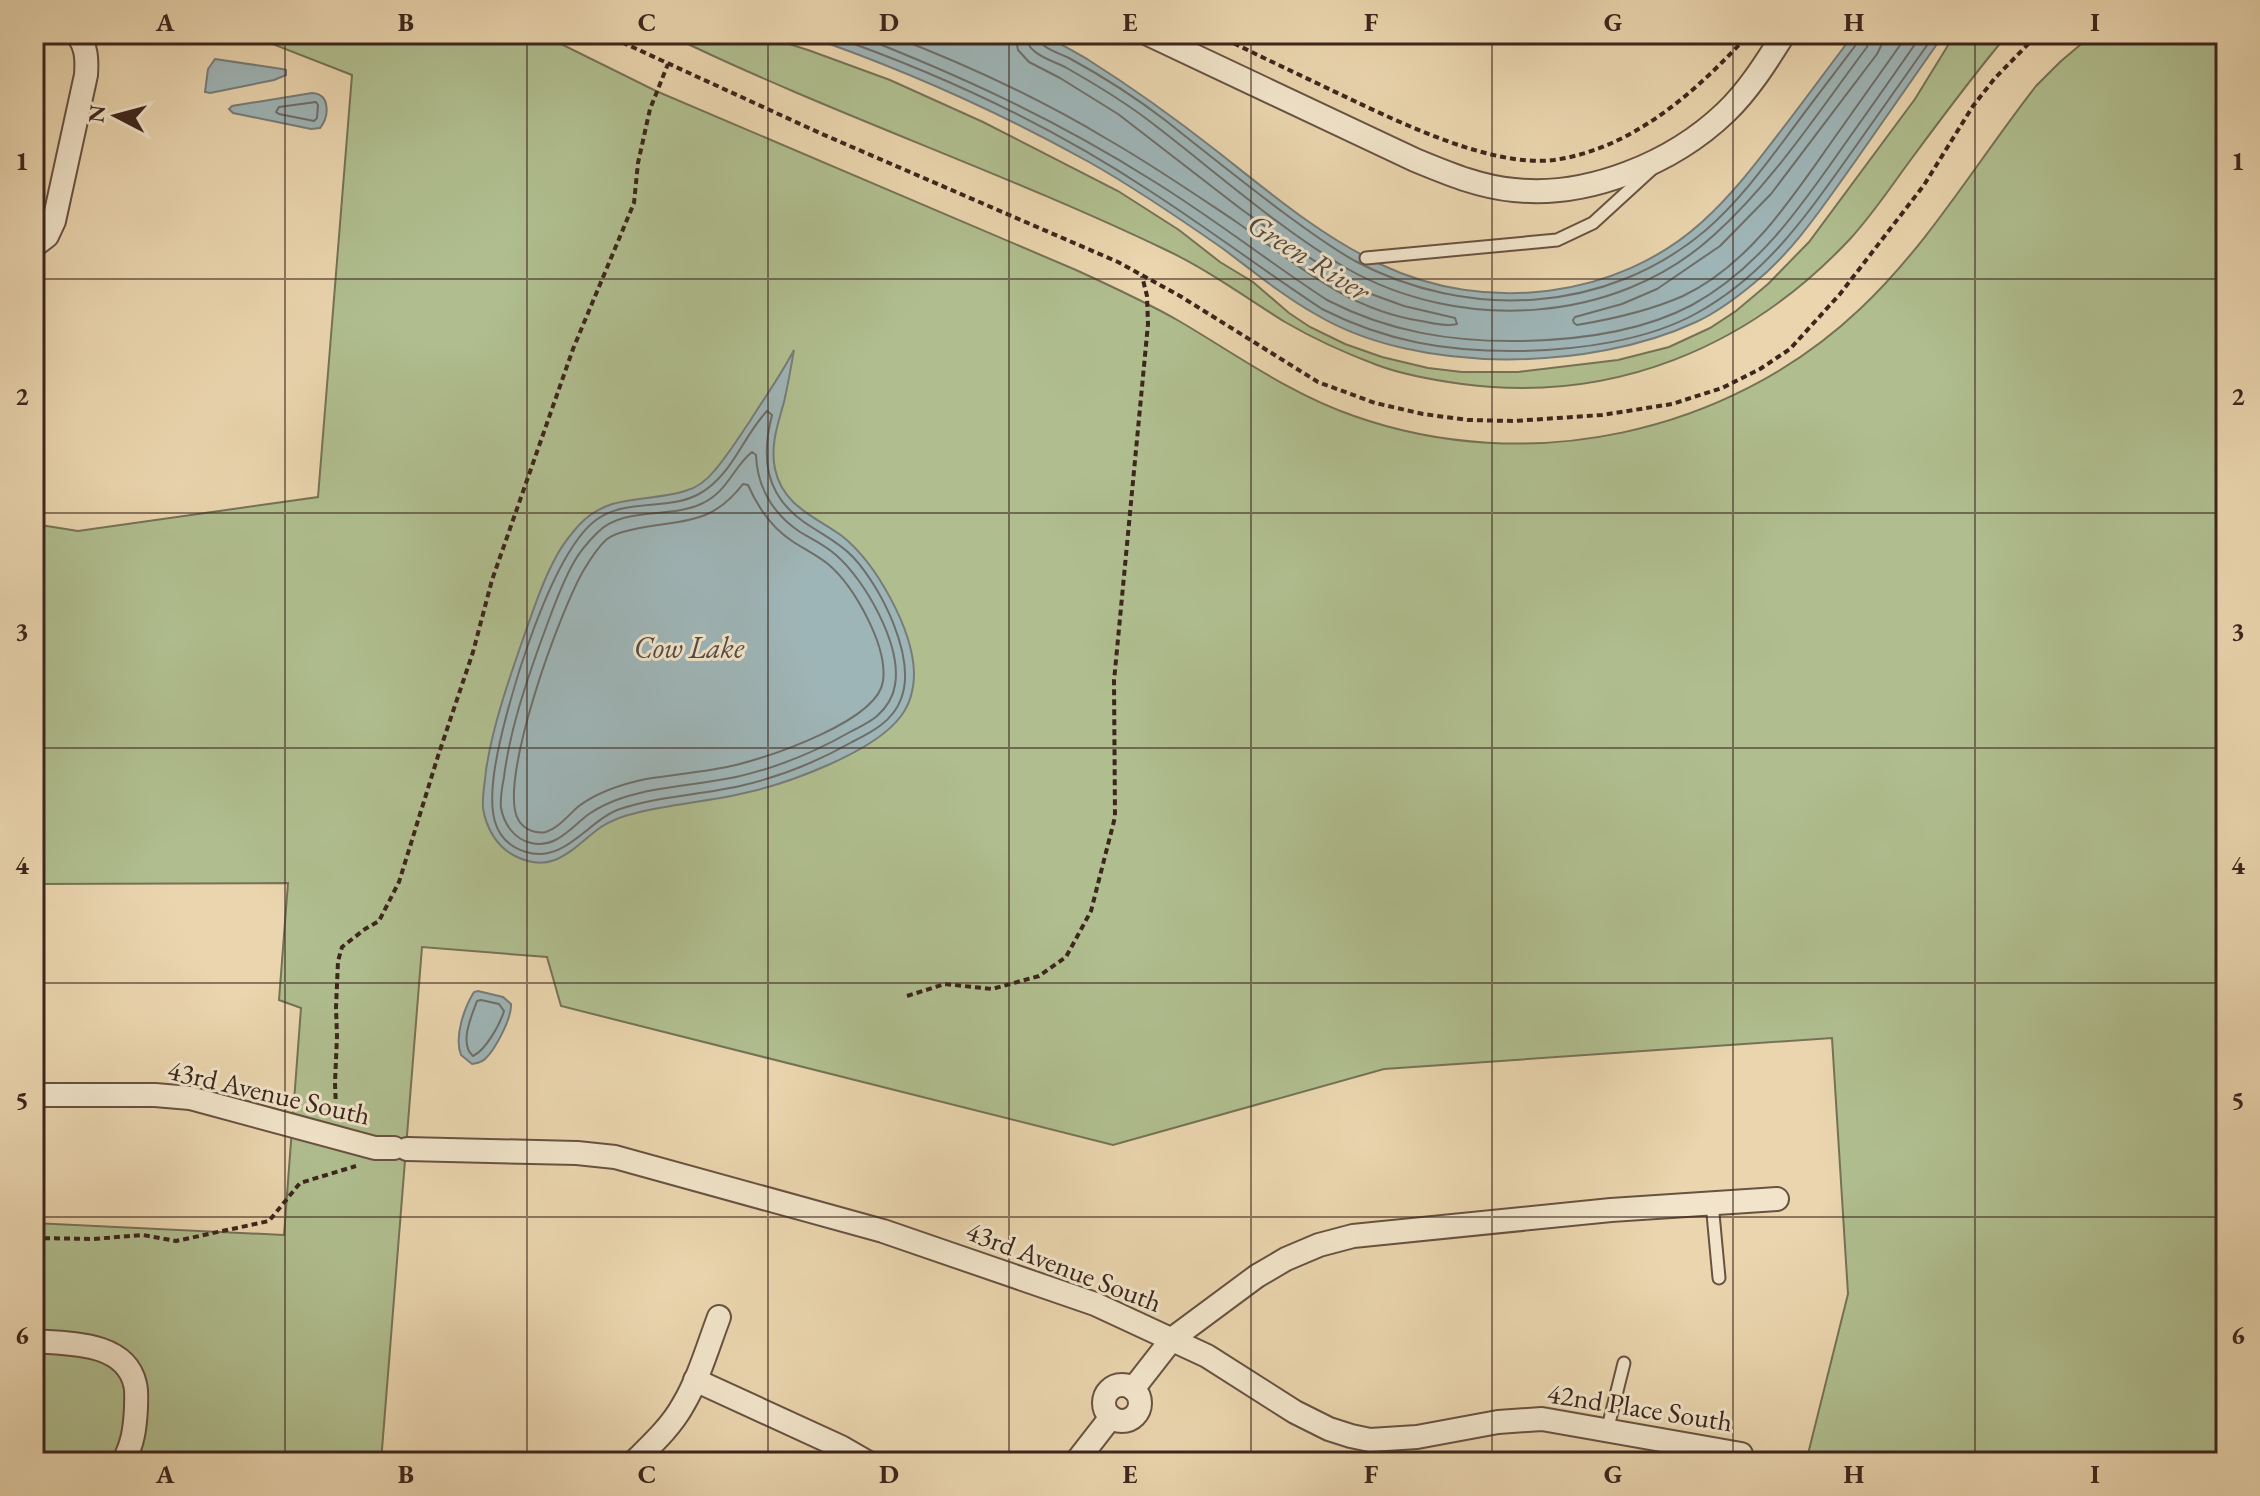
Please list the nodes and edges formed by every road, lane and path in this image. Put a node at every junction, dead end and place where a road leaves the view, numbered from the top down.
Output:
1 (77, 34) edge
2 (1148, 34) edge
3 (1216, 34) edge
4 (1749, 34) edge
5 (1784, 34) edge
6 (668, 64) dead end
7 (1669, 153) junction
8 (40, 241) edge
9 (1366, 258) dead end
10 (1142, 275) dead end
11 (907, 996) dead end
12 (34, 1095) edge
13 (345, 1121) dead end
14 (362, 1164) dead end
15 (1777, 1199) dead end
16 (1712, 1203) junction
17 (34, 1238) edge
18 (1719, 1278) dead end
19 (719, 1317) dead end
20 (1172, 1339) junction
21 (34, 1341) edge
22 (1624, 1363) dead end
23 (695, 1380) junction
24 (1607, 1431) junction
25 (1741, 1454) dead end
26 (123, 1462) edge
27 (634, 1462) edge
28 (867, 1462) edge
29 (1076, 1462) edge

1 - 8 street
2 - 7 street
3 - 4 path
5 - 7 street
6 - 13 path
7 - 9 lane
10 - 11 path
12 - 20 street, 43rd Avenue South
14 - 17 path
15 - 16 street, 43rd Avenue South
16 - 18 lane
16 - 20 street, 43rd Avenue South
19 - 23 street
20 - 24 street, 42nd Place South
20 - 29 street
21 - 26 street
22 - 24 lane
23 - 27 street
23 - 28 street
24 - 25 street, 42nd Place South

